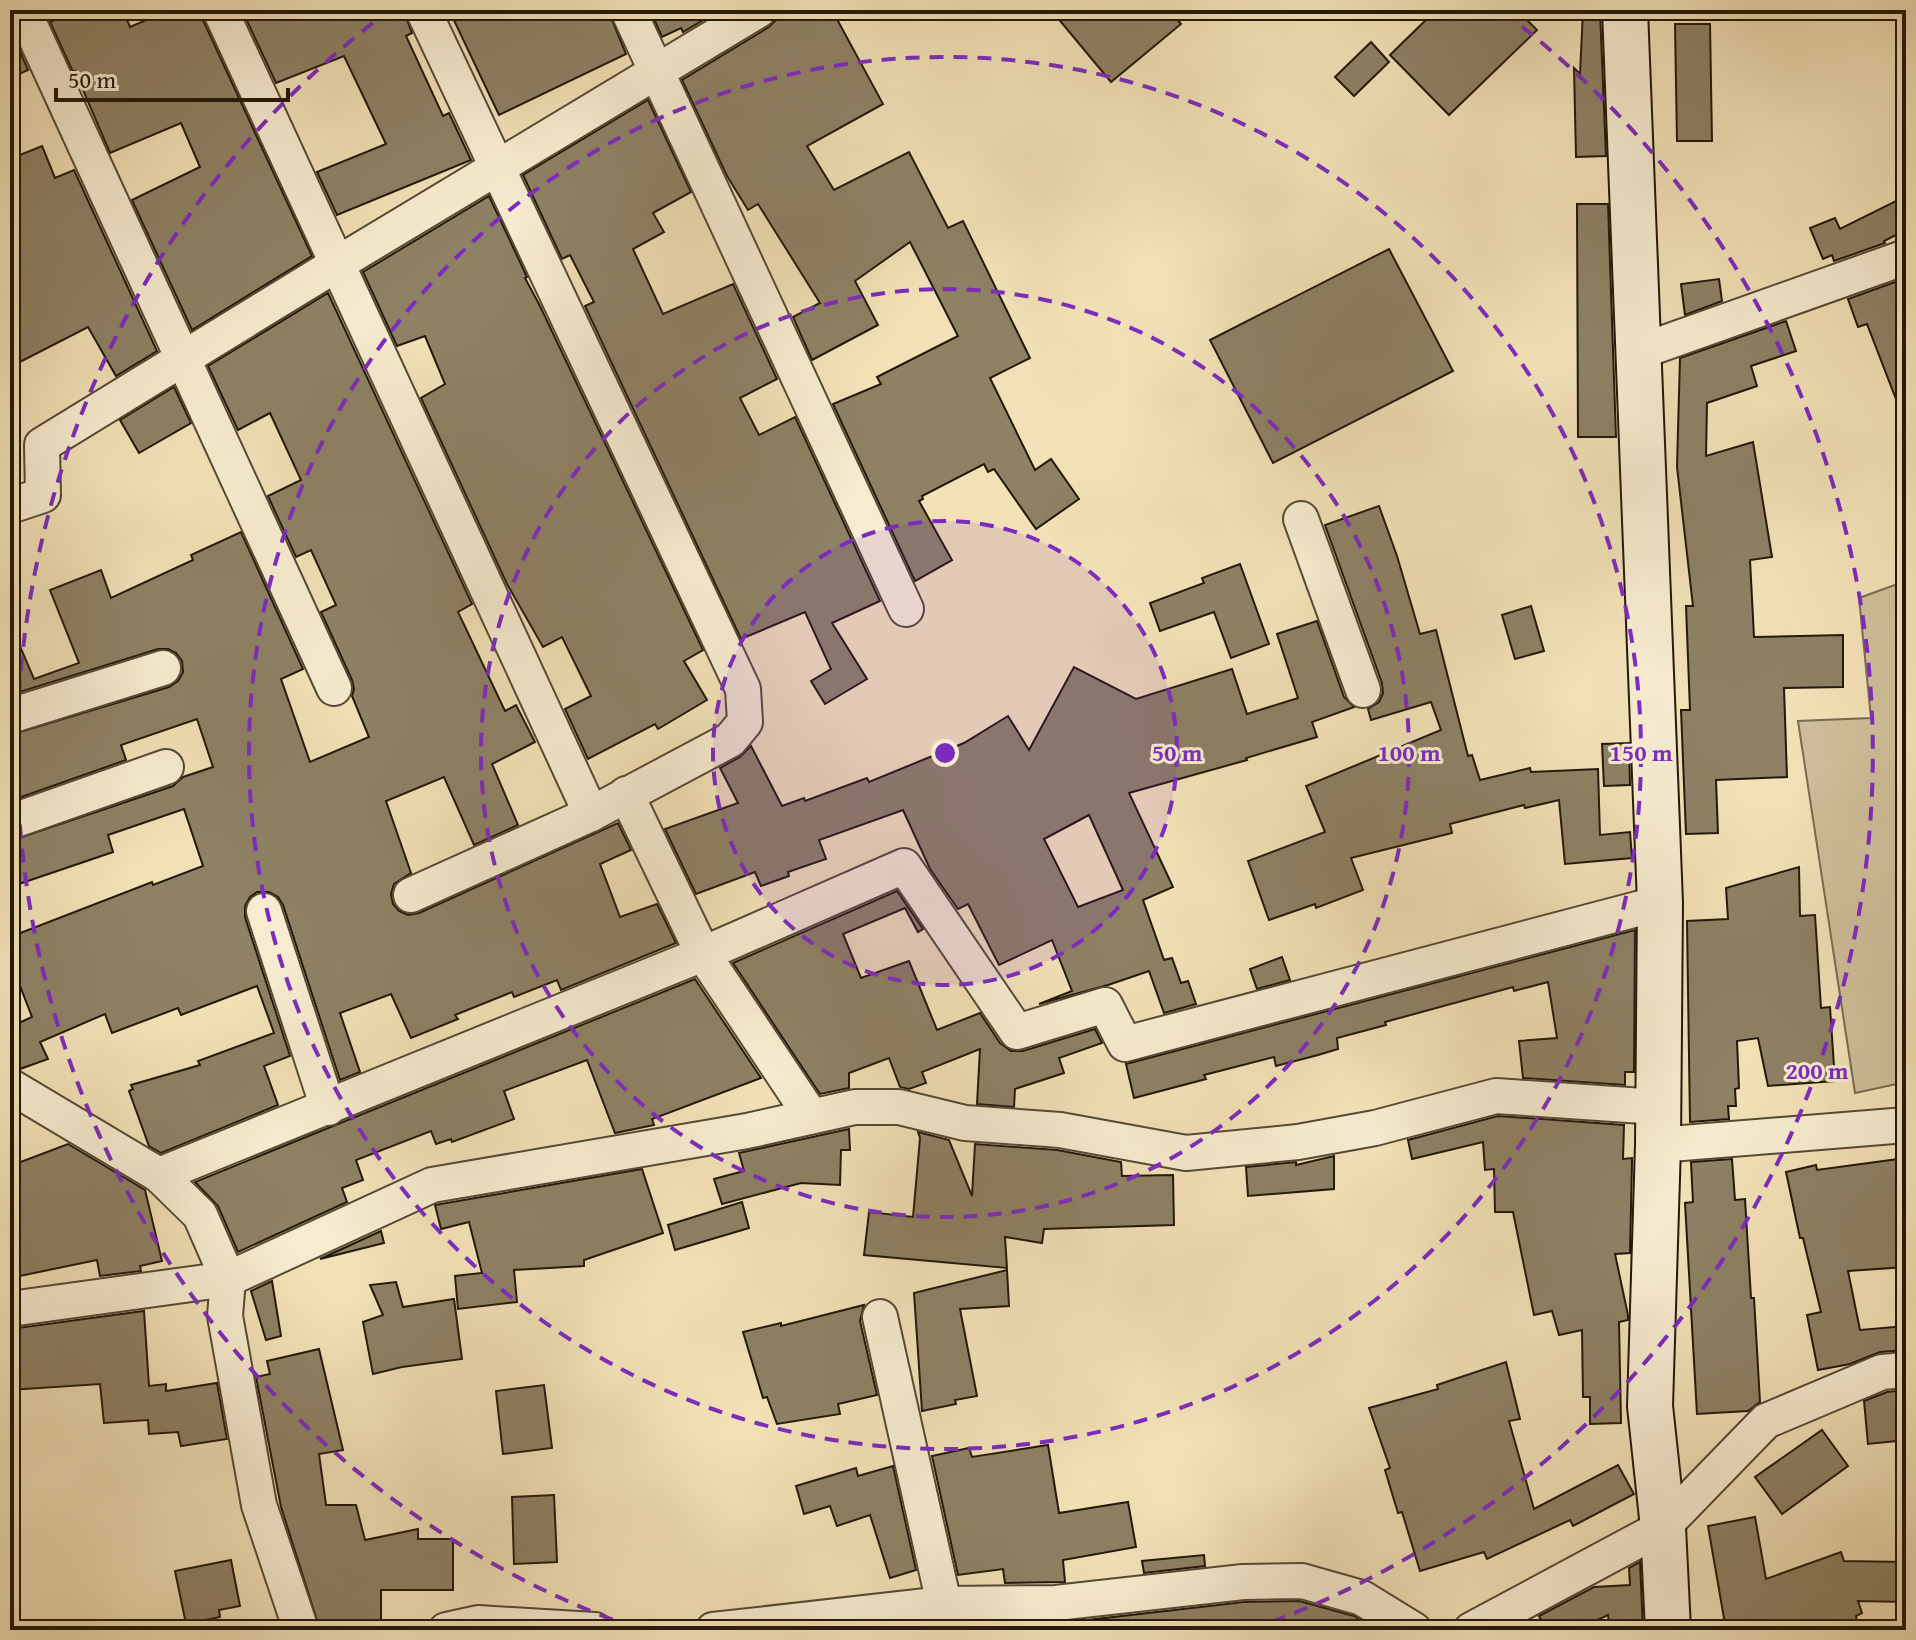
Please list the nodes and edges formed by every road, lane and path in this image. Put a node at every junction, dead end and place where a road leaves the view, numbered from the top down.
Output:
1 (23, 10) edge
2 (220, 10) edge
3 (423, 10) edge
4 (628, 10) edge
5 (759, 10) edge
6 (1625, 10) edge
7 (657, 71) junction
8 (497, 168) junction
9 (1906, 257) edge
10 (337, 264) junction
11 (1639, 352) junction
12 (183, 358) junction
13 (10, 506) edge
14 (1301, 519) dead end
15 (906, 609) dead end
16 (163, 668) dead end
17 (334, 688) dead end
18 (1363, 690) dead end
19 (10, 716) edge
20 (166, 767) dead end
21 (626, 794) junction
22 (591, 814) junction
23 (10, 822) edge
24 (411, 895) dead end
25 (1660, 903) junction
26 (264, 911) dead end
27 (703, 954) junction
28 (10, 1086) edge
29 (328, 1108) junction
30 (811, 1116) junction
31 (1906, 1125) edge
32 (1658, 1126) junction
33 (159, 1175) junction
34 (228, 1279) junction
35 (10, 1309) edge
36 (880, 1317) dead end
37 (1906, 1370) edge
38 (1663, 1527) junction
39 (944, 1604) junction
40 (301, 1630) edge
41 (446, 1630) edge
42 (595, 1630) edge
43 (713, 1630) edge
44 (1414, 1630) edge
45 (1471, 1630) edge
46 (1668, 1630) edge

1 - 12 street
2 - 10 street
3 - 8 street
4 - 7 street
5 - 7 street
6 - 11 street
7 - 8 street
7 - 15 street
8 - 10 street
8 - 21 street
9 - 11 street
10 - 12 street
10 - 22 street
11 - 25 street
12 - 13 street
12 - 17 street
14 - 18 street
16 - 19 street
20 - 23 street
21 - 22 street
21 - 27 street
22 - 24 street
25 - 27 street
25 - 32 street
26 - 29 street
27 - 29 street
27 - 30 street
28 - 33 street
29 - 33 street
30 - 32 street
30 - 34 street
31 - 32 street
32 - 38 street
33 - 34 street
34 - 35 street
34 - 40 street
36 - 39 street
37 - 38 street
38 - 45 street
38 - 46 street
39 - 43 street
39 - 44 street
41 - 42 street

